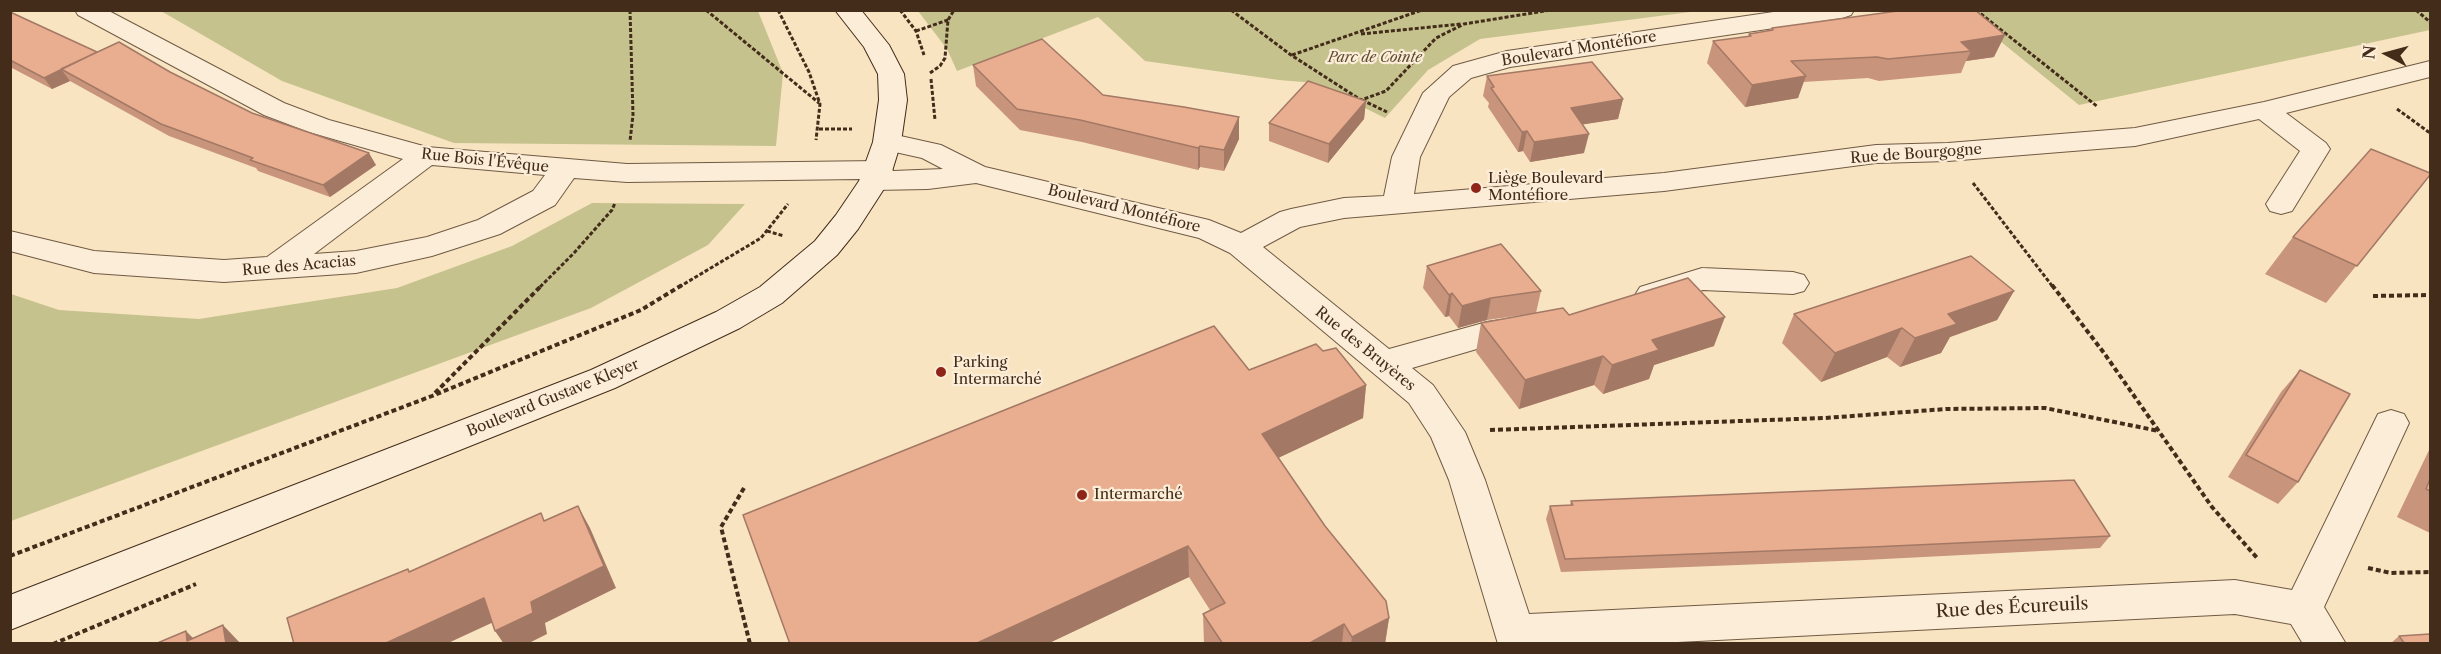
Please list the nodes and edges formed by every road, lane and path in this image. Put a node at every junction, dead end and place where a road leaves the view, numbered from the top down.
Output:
1 (87, 10) edge
2 (706, 10) edge
3 (778, 10) edge
4 (847, 10) edge
5 (900, 10) edge
6 (954, 10) edge
7 (1231, 10) edge
8 (1422, 10) edge
9 (1551, 10) edge
10 (1842, 10) edge
11 (1976, 10) edge
12 (2416, 10) edge
13 (2430, 17) edge
14 (2425, 18) junction
15 (948, 20) junction
16 (2430, 22) edge
17 (1464, 24) junction
18 (1356, 34) junction
19 (1291, 55) junction
20 (2430, 69) edge
21 (930, 73) dead end
22 (820, 104) junction
23 (2096, 106) dead end
24 (2264, 110) junction
25 (1948, 152) junction
26 (426, 156) junction
27 (880, 165) junction
28 (565, 169) junction
29 (805, 172) junction
30 (976, 174) junction
31 (1397, 204) junction
32 (2281, 204) dead end
33 (10, 240) edge
34 (1241, 246) junction
35 (272, 269) junction
36 (1793, 283) dead end
37 (2430, 295) edge
38 (2373, 296) dead end
39 (1626, 302) edge
40 (1549, 325) edge
41 (1385, 363) junction
42 (2391, 423) dead end
43 (2158, 431) junction
44 (1447, 432) junction
45 (744, 488) dead end
46 (10, 556) edge
47 (2327, 559) junction
48 (2430, 572) edge
49 (2302, 609) junction
50 (10, 613) edge
51 (1517, 638) edge
52 (750, 644) edge
53 (2326, 644) edge

1 - 26 street, Rue Bois l'Évêque
2 - 22 path
3 - 22 path
4 - 27 street, Boulevard Gustave Kleyer
5 - 15 path
6 - 15 path
7 - 19 path
8 - 18 path
9 - 17 path
10 - 31 street, Boulevard Montéfiore
11 - 23 path
12 - 14 path
13 - 14 path
14 - 16 path
15 - 21 path
17 - 18 path
17 - 19 path
18 - 19 path
20 - 24 street, Rue de Bourgogne
22 - 29 path
24 - 25 street, Rue de Bourgogne
24 - 32 street
25 - 31 street, Rue de Bourgogne
25 - 43 path
26 - 28 street, Rue Bois l'Évêque
26 - 35 street
27 - 29 street, Rue Bois l'Évêque
27 - 30 street
27 - 30 street, Boulevard Montéfiore
27 - 50 street, Boulevard Gustave Kleyer
28 - 29 street, Rue Bois l'Évêque
28 - 35 street, Rue des Acacias
29 - 46 path
30 - 34 street, Boulevard Montéfiore
31 - 34 street
33 - 35 street, Rue des Acacias
34 - 41 street, Rue des Bruyères
36 - 39 street
37 - 38 path
40 - 41 street
41 - 44 street, Rue des Bruyères
42 - 47 street
43 - 44 path
43 - 49 path
44 - 51 street, Rue des Bruyères
45 - 52 path
47 - 48 path
47 - 49 street
49 - 51 street, Rue des Écureuils
49 - 53 street

